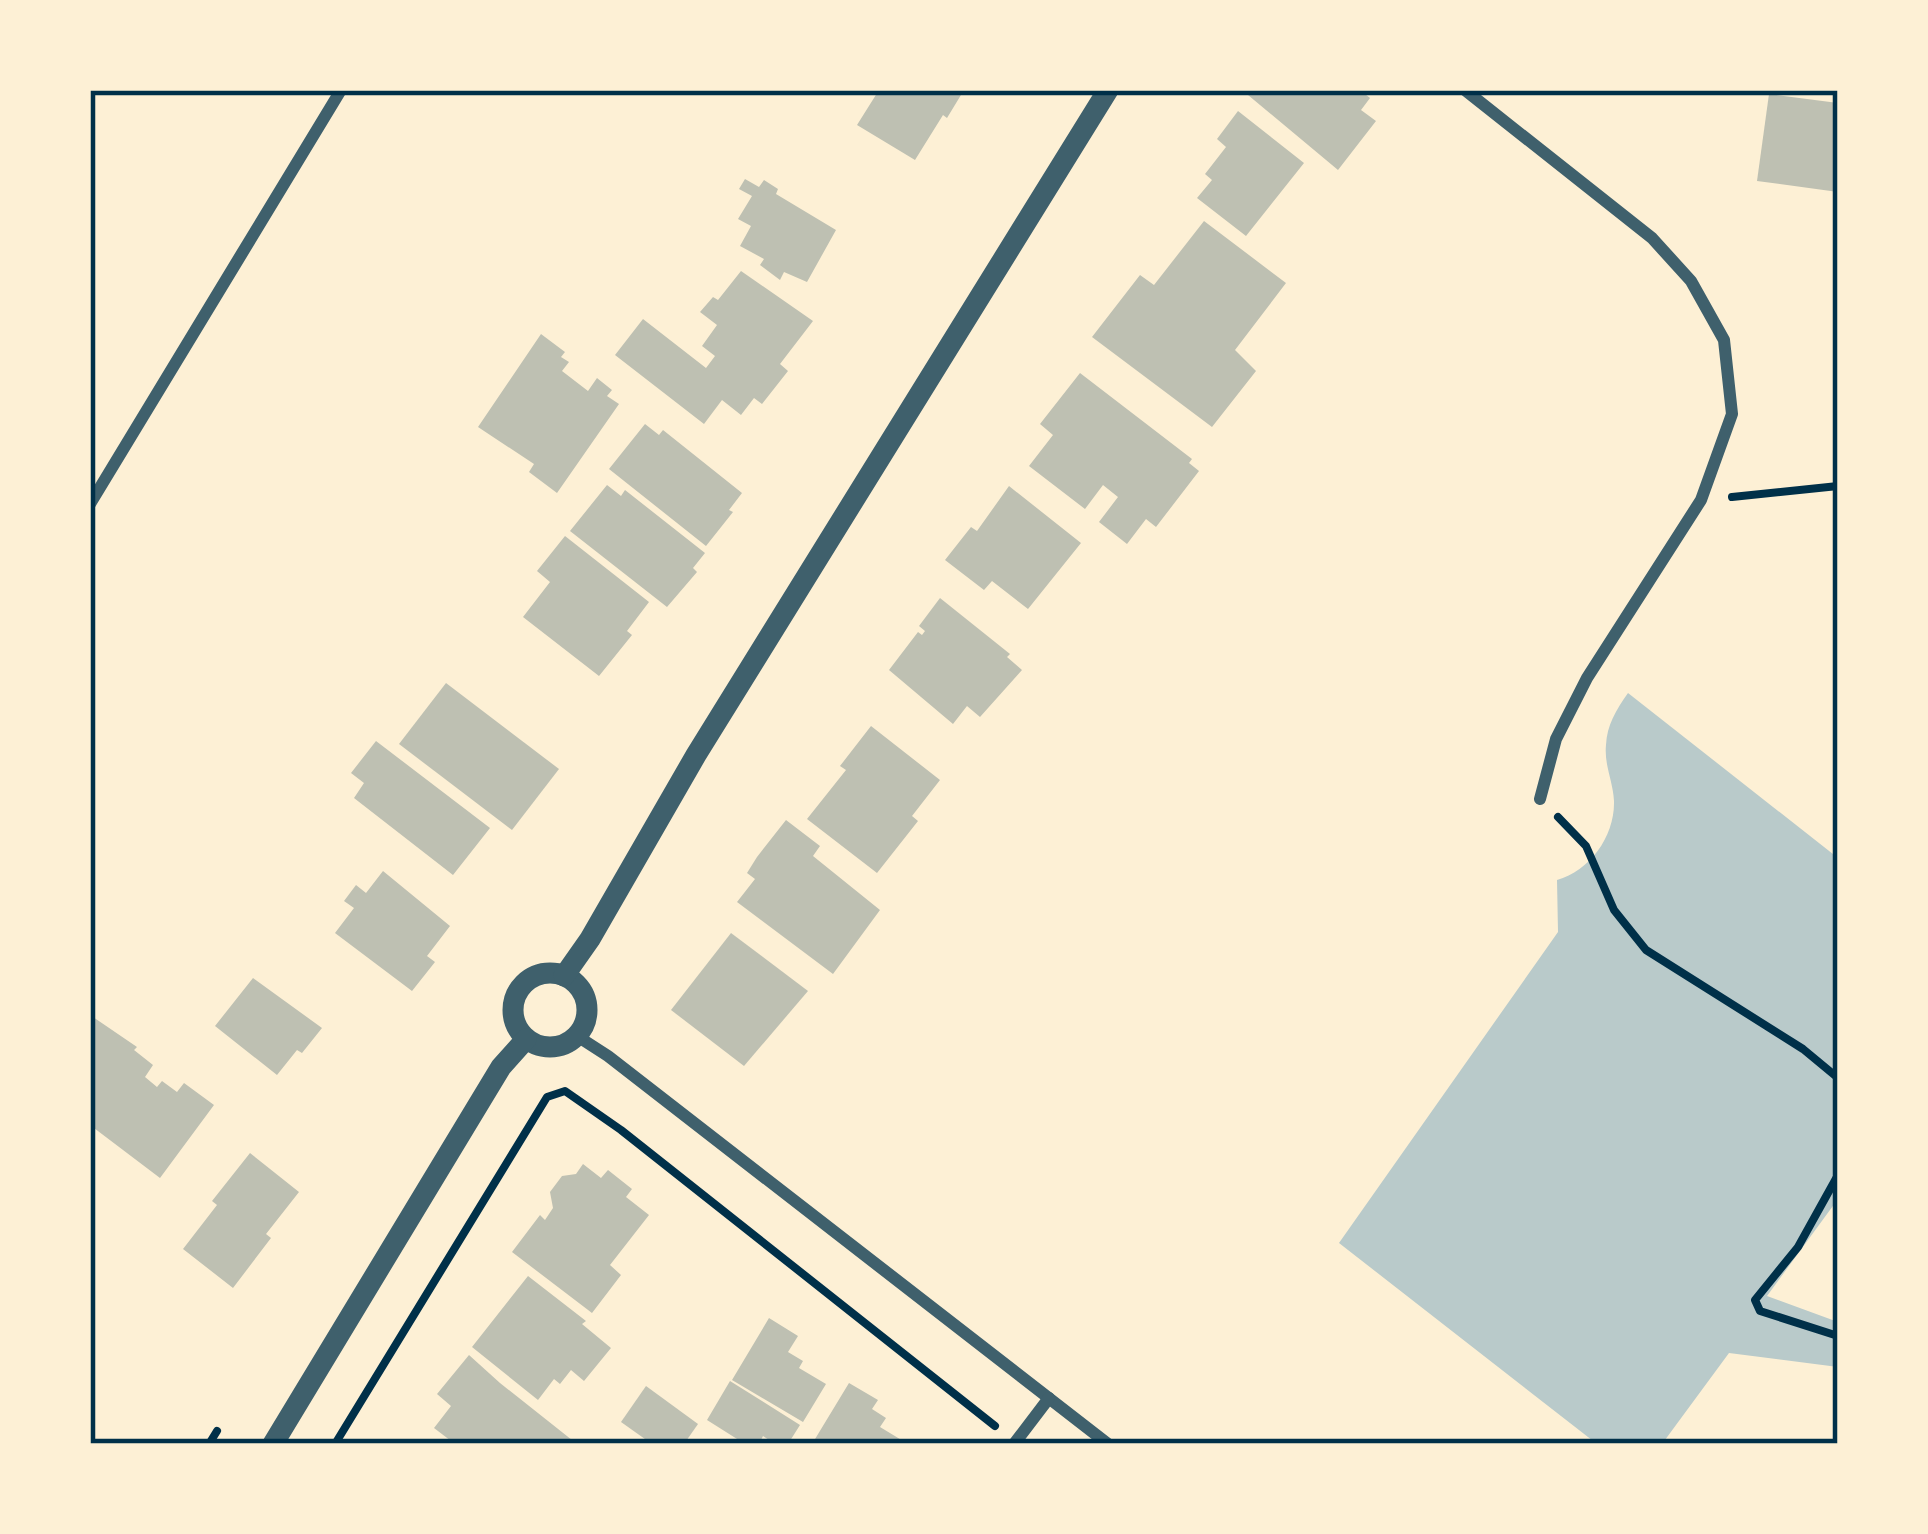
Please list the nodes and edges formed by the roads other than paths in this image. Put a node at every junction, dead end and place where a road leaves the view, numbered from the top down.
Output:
1 (341, 90) edge
2 (1108, 90) edge
3 (1465, 90) edge
4 (90, 504) edge
5 (1540, 799) road end
6 (564, 976) junction
7 (577, 1036) junction
8 (526, 1040) junction
9 (1048, 1398) junction
10 (1015, 1443) edge
11 (273, 1444) edge
12 (1108, 1444) edge

1 - 4 street
2 - 6 street
3 - 5 street
6 - 7 street
6 - 8 street
7 - 8 street
7 - 9 street
8 - 11 street
9 - 10 street
9 - 12 street

